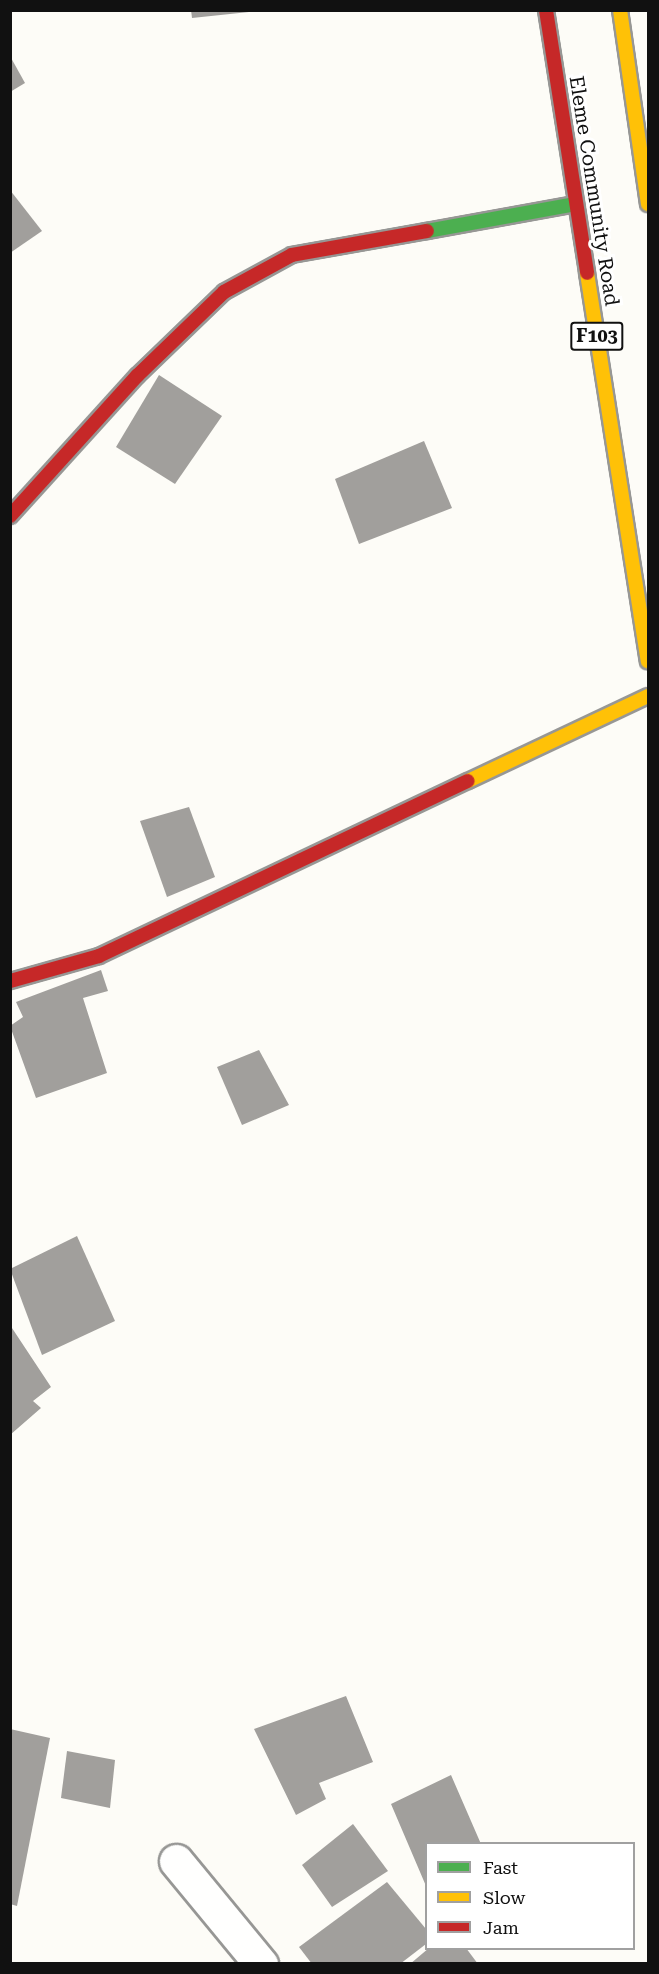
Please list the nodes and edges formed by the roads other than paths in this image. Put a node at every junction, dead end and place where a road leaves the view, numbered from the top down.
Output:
1 (546, 10) edge
2 (621, 10) edge
3 (576, 204) junction
4 (648, 204) edge
5 (10, 516) edge
6 (648, 661) edge
7 (648, 696) edge
8 (10, 981) edge
9 (176, 1862) dead end
10 (261, 1964) edge

1 - 3 street, Eleme Community Road / F103
2 - 4 street
3 - 5 street
3 - 6 street, Eleme Community Road / F103
7 - 8 street
9 - 10 street

